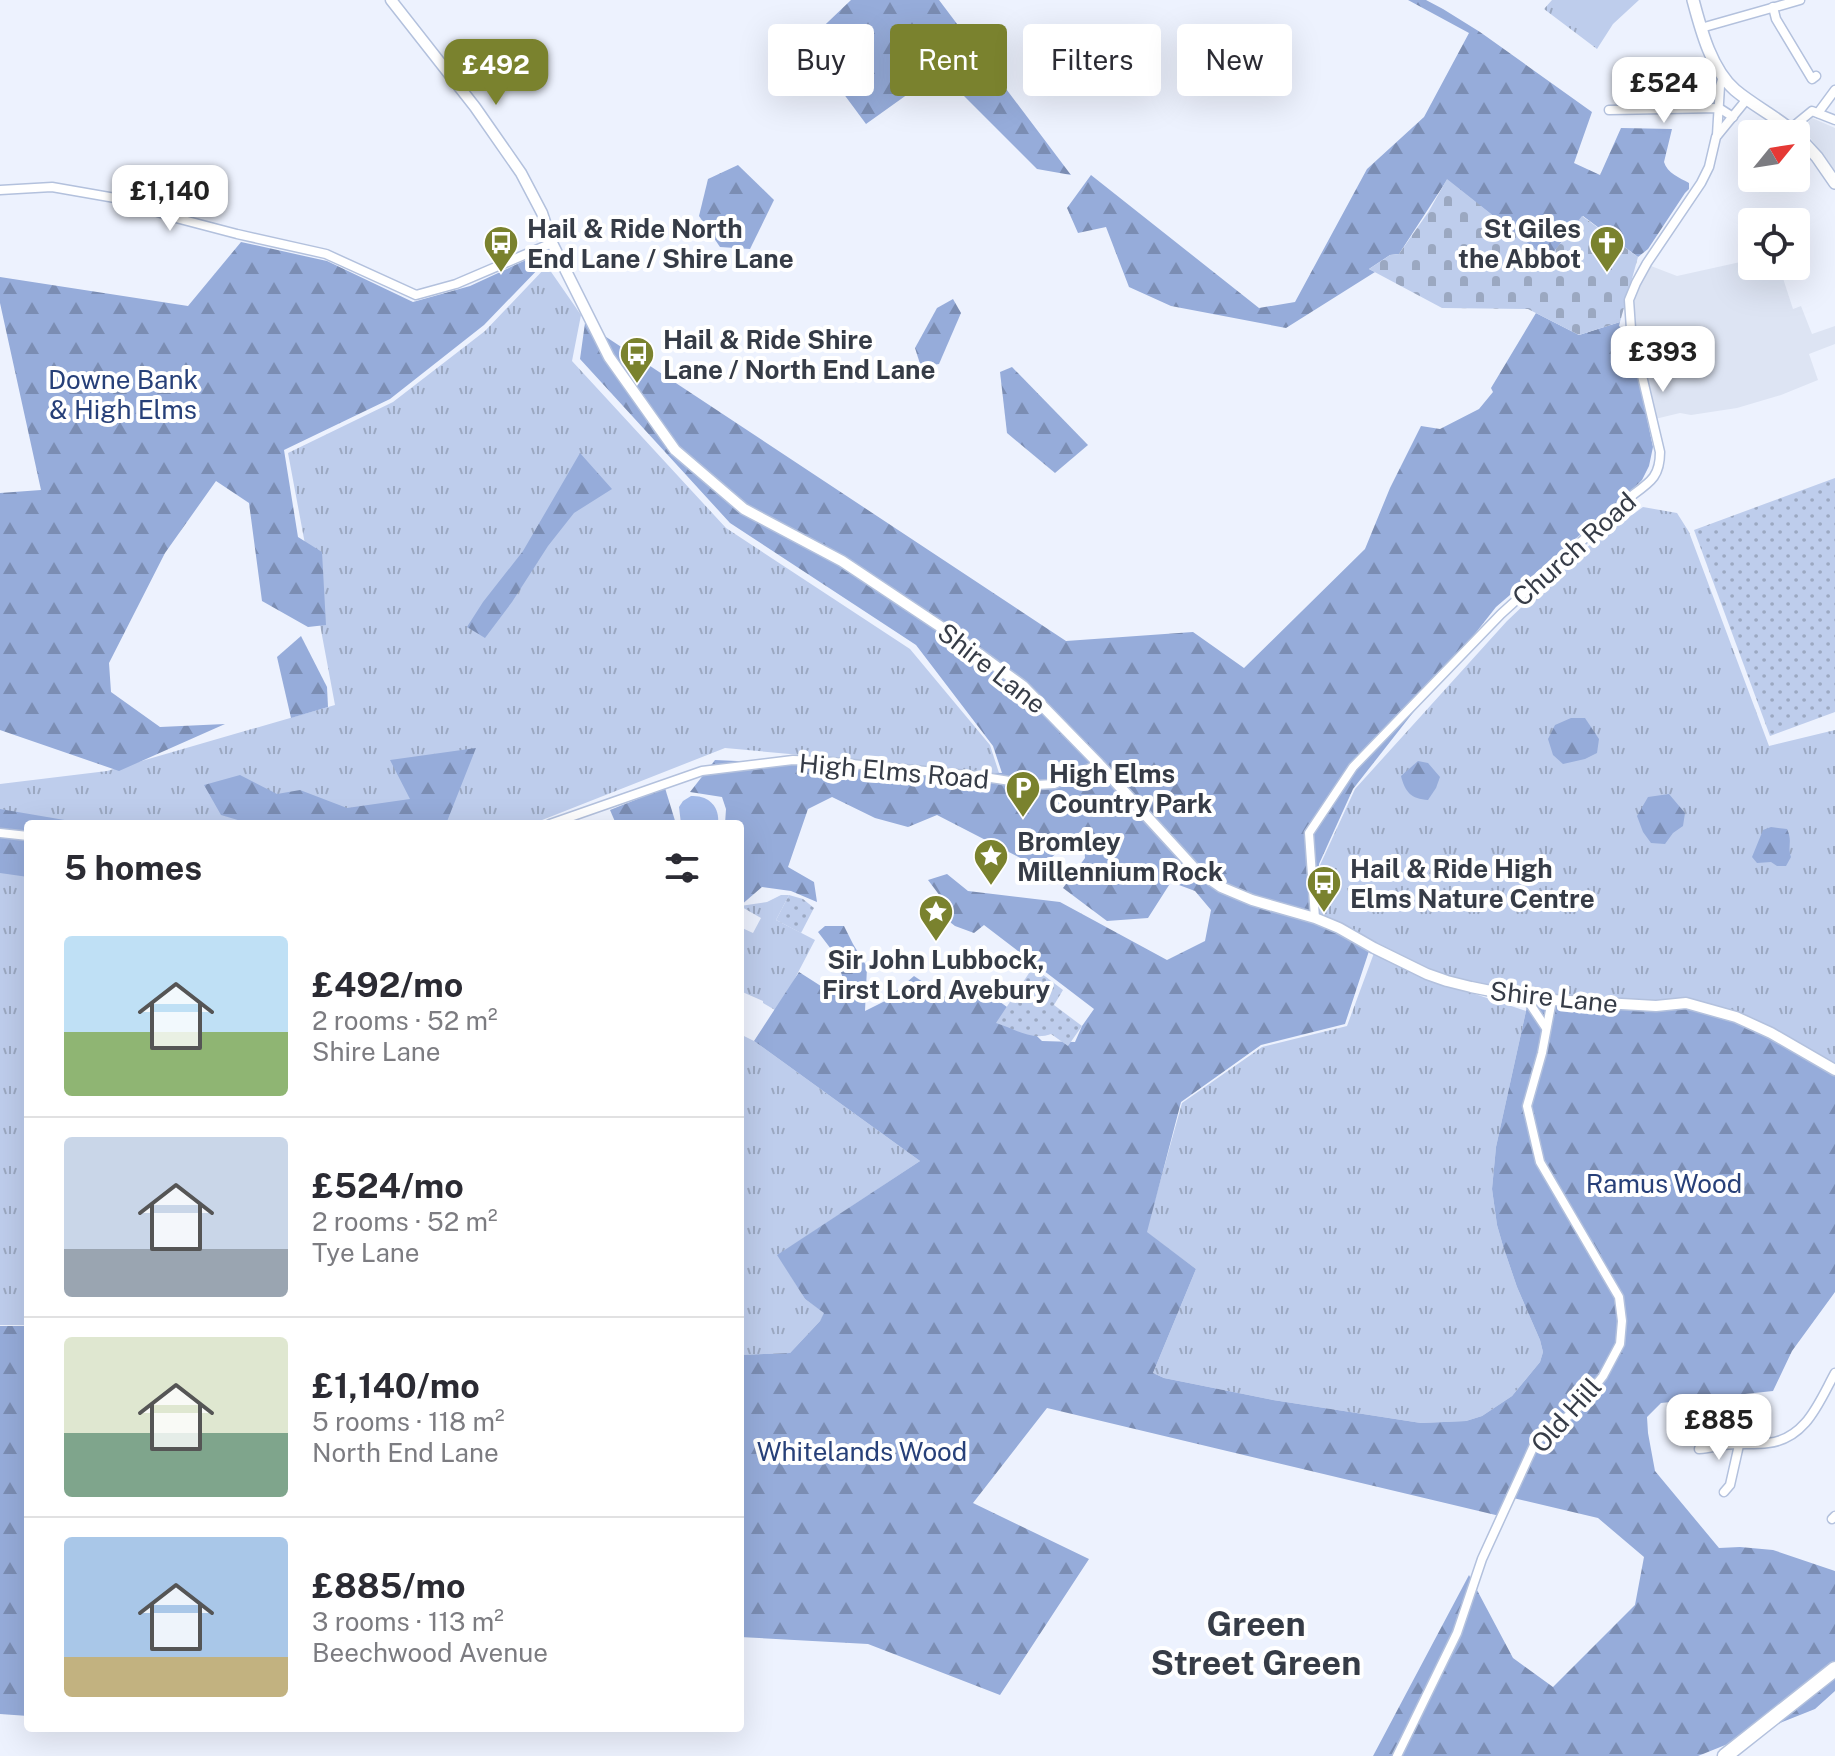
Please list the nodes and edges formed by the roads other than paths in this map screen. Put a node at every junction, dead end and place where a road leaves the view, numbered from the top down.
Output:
1 (391, 0) edge
2 (1693, 0) edge
3 (1800, 0) edge
4 (1773, 7) junction
5 (1701, 28) junction
6 (1816, 76) dead end
7 (1723, 77) junction
8 (1835, 90) edge
9 (1747, 99) junction
10 (1719, 108) junction
11 (1609, 110) dead end
12 (1818, 113) junction
13 (1733, 117) junction
14 (1777, 120) edge
15 (1803, 120) edge
16 (1835, 120) edge
17 (1716, 137) junction
18 (1810, 149) edge
19 (1835, 183) edge
20 (0, 190) edge
21 (552, 243) junction
22 (1099, 764) junction
23 (561, 820) edge
24 (0, 833) edge
25 (24, 836) edge
26 (1315, 918) junction
27 (1526, 998) junction
28 (1552, 1000) junction
29 (1546, 1028) junction
30 (1835, 1070) edge
31 (1835, 1373) edge
32 (1739, 1445) junction
33 (1699, 1449) dead end
34 (1724, 1492) dead end
35 (1835, 1669) edge
36 (1397, 1756) edge
37 (1725, 1756) edge

1 - 21 street, Shire Lane
2 - 5 main road
3 - 4 street
4 - 5 street
4 - 6 street
5 - 7 main road
7 - 9 main road
7 - 10 street, Church Road
8 - 12 street
9 - 13 street, Church Road
9 - 14 main road
10 - 11 street
10 - 13 street
10 - 17 street, Church Road
12 - 15 street
12 - 16 street
13 - 17 street, Church Road
17 - 26 street, Church Road
18 - 19 main road
20 - 21 street
21 - 22 street, Shire Lane
22 - 23 street, High Elms Road
22 - 26 street, Shire Lane
24 - 25 street
26 - 27 street, Shire Lane
27 - 28 street, Shire Lane
27 - 29 street
28 - 29 street, Old Hill
28 - 30 street, Shire Lane
29 - 36 street, Old Hill
31 - 32 street
32 - 33 street
32 - 34 street
35 - 37 highway

